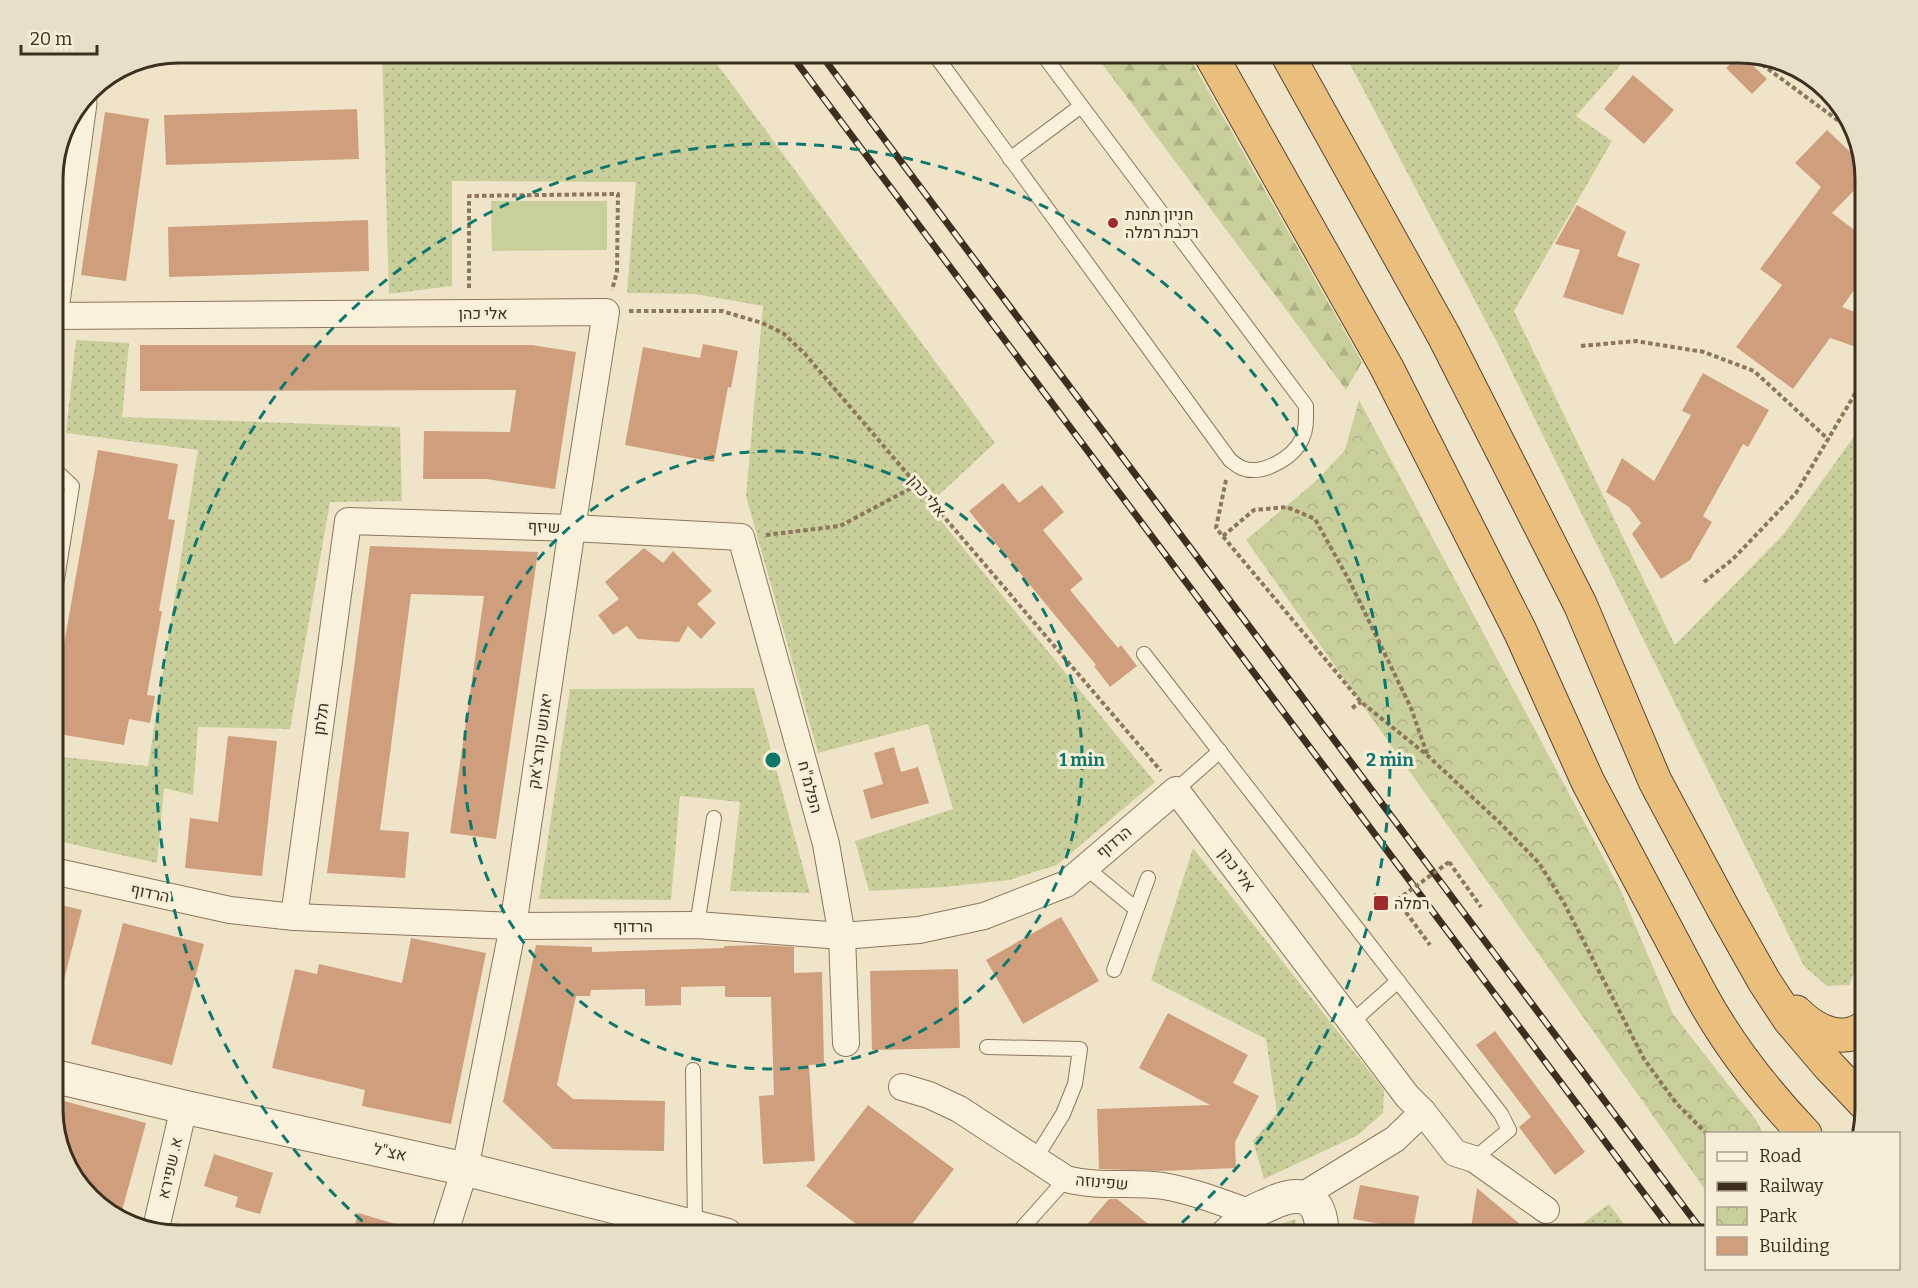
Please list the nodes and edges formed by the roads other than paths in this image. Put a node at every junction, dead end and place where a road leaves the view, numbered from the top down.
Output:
1 (941, 63) edge
2 (1049, 63) edge
3 (1215, 63) edge
4 (1292, 63) edge
5 (1081, 106) junction
6 (67, 150) edge
7 (1010, 159) junction
8 (63, 192) edge
9 (606, 312) joint
10 (63, 316) edge
11 (63, 477) edge
12 (348, 521) joint
13 (572, 528) junction
14 (741, 537) joint
15 (63, 542) edge
16 (1144, 654) dead end
17 (1220, 751) junction
18 (1176, 790) junction
19 (714, 818) dead end
20 (1085, 867) junction
21 (63, 873) edge
22 (1148, 878) dead end
23 (1136, 909) junction
24 (294, 917) junction
25 (513, 926) junction
26 (697, 926) junction
27 (842, 936) junction
28 (1114, 970) dead end
29 (1398, 981) junction
30 (1764, 981) junction
31 (1352, 1022) junction
32 (1855, 1033) edge
33 (1725, 1036) junction
34 (846, 1043) dead end
35 (987, 1047) dead end
36 (693, 1070) dead end
37 (63, 1078) edge
38 (902, 1087) dead end
39 (1855, 1093) edge
40 (184, 1107) junction
41 (1423, 1112) junction
42 (1784, 1132) edge
43 (1803, 1132) edge
44 (1035, 1159) junction
45 (1474, 1159) junction
46 (465, 1169) junction
47 (1066, 1179) junction
48 (1546, 1210) dead end
49 (1251, 1213) junction
50 (1314, 1213) edge
51 (157, 1223) edge
52 (447, 1225) edge
53 (686, 1225) edge
54 (694, 1225) edge
55 (1026, 1225) edge
56 (1238, 1225) edge

1 - 7 lane
2 - 5 lane
3 - 33 highway
4 - 30 highway
5 - 7 lane
5 - 7 lane
6 - 8 street
9 - 10 street, אלי כהן
9 - 13 street, יאנוש קורצ'אק
11 - 15 lane
12 - 13 street, שיזף
12 - 24 street, תלתן
13 - 14 street, שיזף
13 - 25 street, יאנוש קורצ'אק
14 - 27 street, הפלמ"ח
16 - 17 lane
17 - 18 lane
17 - 29 lane
18 - 20 street, הרדוף
18 - 31 street, אלי כהן
19 - 26 lane
20 - 23 lane
20 - 27 street, הרדוף
21 - 24 street, הרדוף
22 - 23 lane
23 - 28 lane
24 - 25 street, הרדוף
25 - 26 street, הרדוף
25 - 46 street, יאנוש קורצ'אק
26 - 27 street, הרדוף
27 - 34 street, הפלמ"ח
29 - 31 lane
29 - 45 lane
30 - 32 highway
30 - 39 highway
31 - 41 street, אלי כהן
33 - 42 highway
33 - 43 highway
35 - 44 lane
36 - 54 lane
37 - 40 street, אצ"ל
38 - 44 street, שפינוזה
40 - 46 street, אצ"ל
40 - 51 street, א. שפירא
41 - 45 street, אלי כהן
41 - 50 street
44 - 47 street, שפינוזה
45 - 48 street, אלי כהן
46 - 52 street, יאנוש קורצ'אק
46 - 53 street, אצ"ל
47 - 49 street, שפינוזה
47 - 55 lane
49 - 50 street
49 - 56 street

